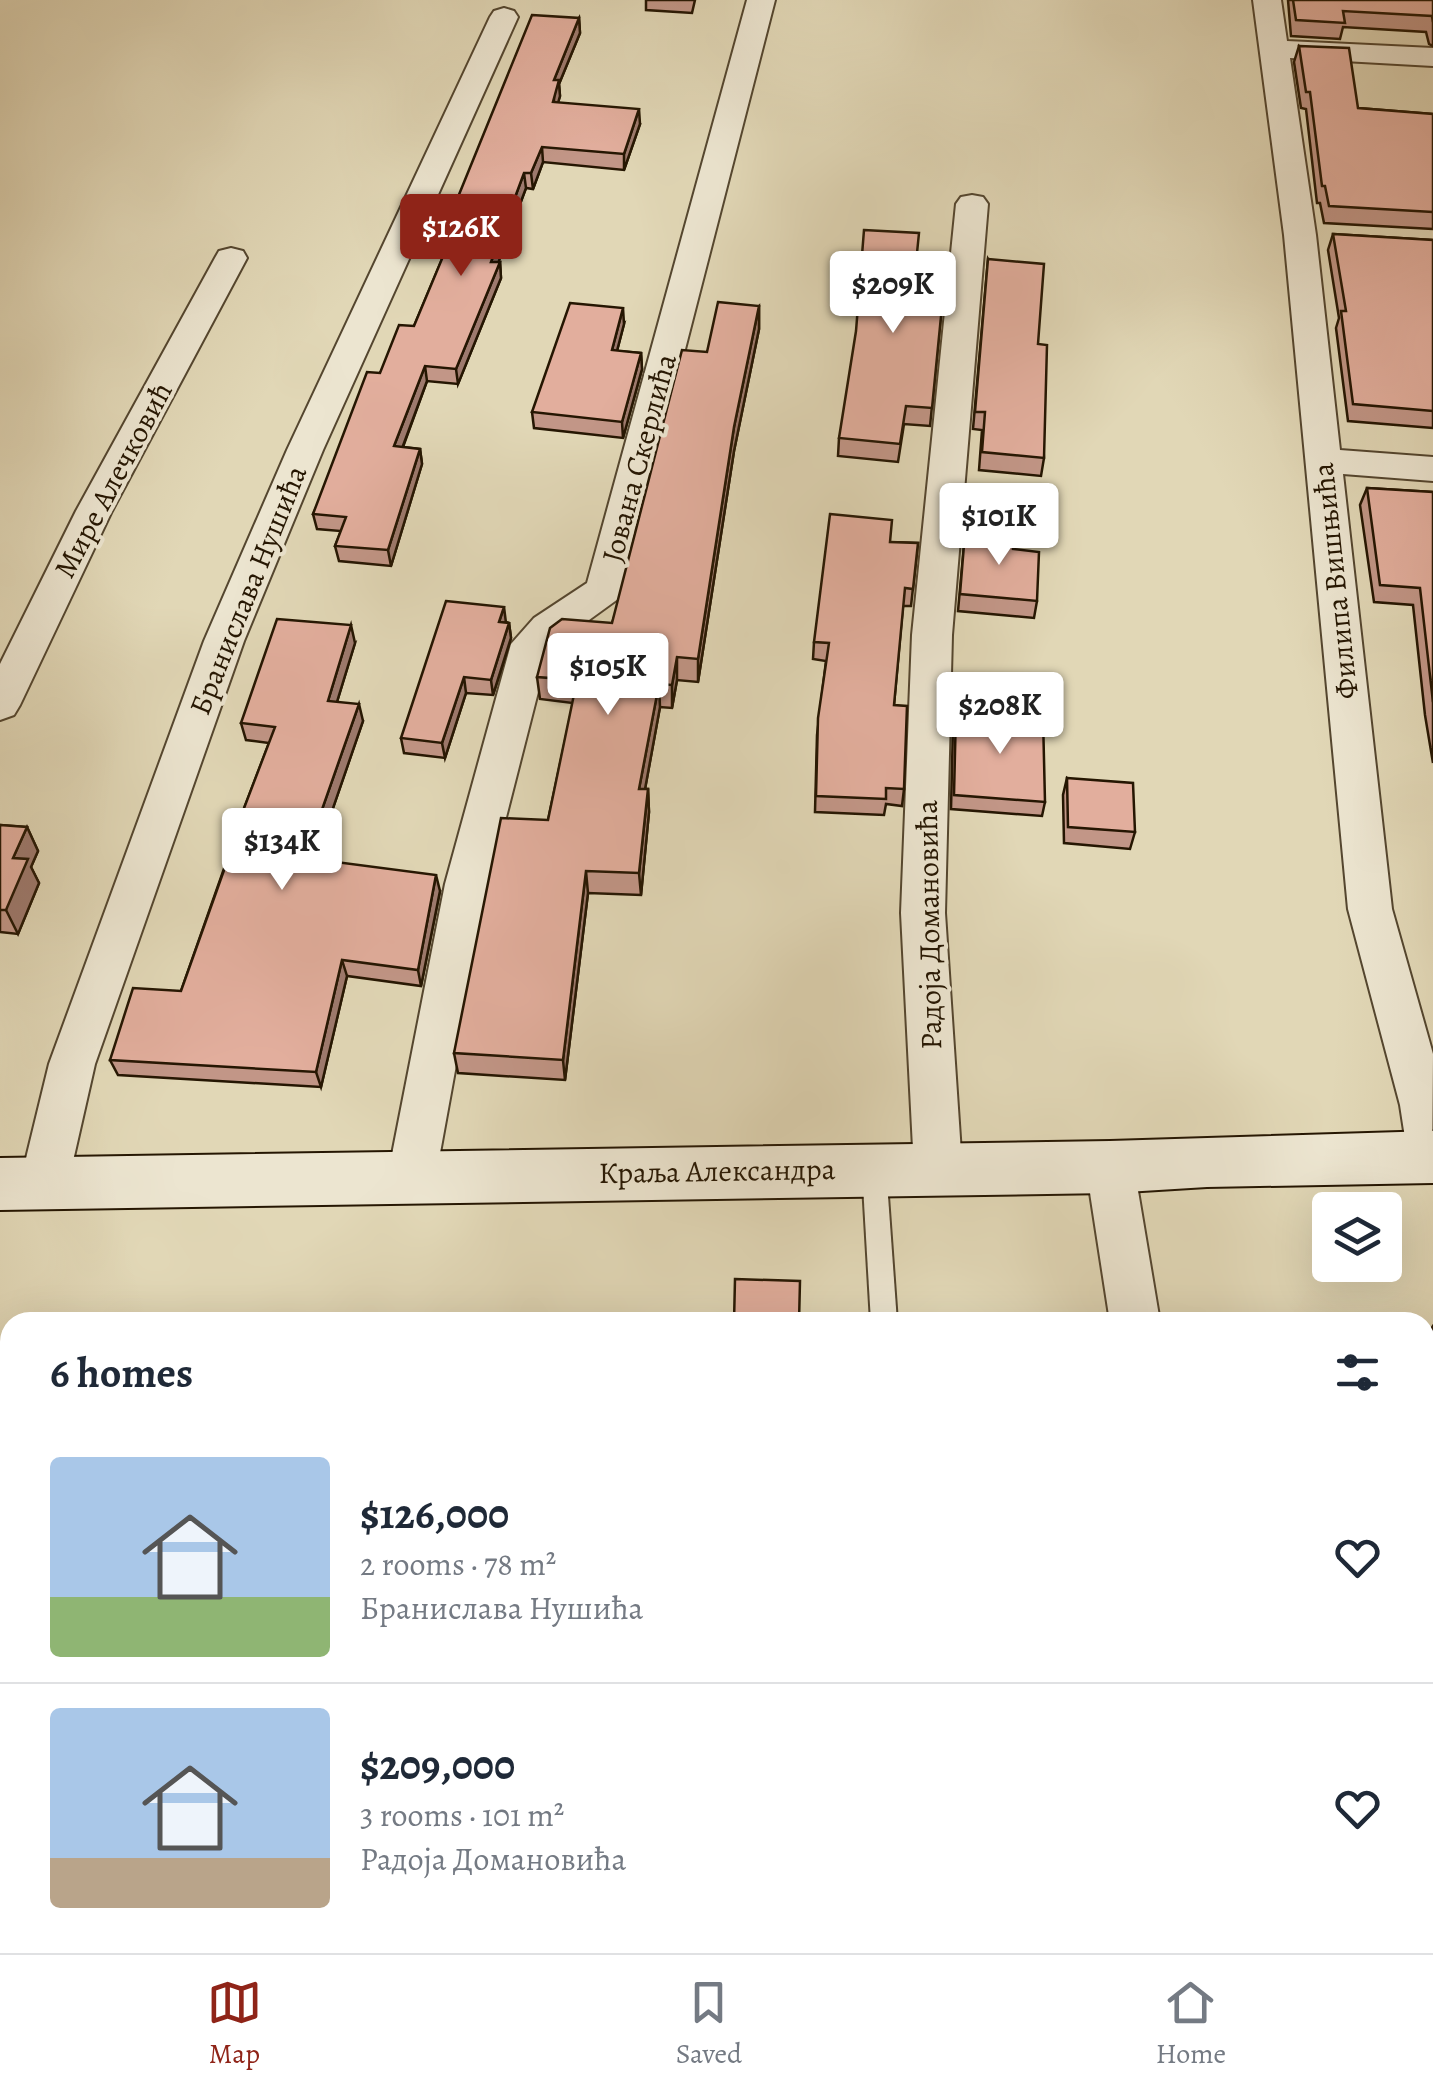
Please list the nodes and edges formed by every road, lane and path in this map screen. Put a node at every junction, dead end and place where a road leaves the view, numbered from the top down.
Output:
1 (761, 0) edge
2 (1267, 0) edge
3 (504, 17) dead end
4 (1273, 48) junction
5 (1433, 57) edge
6 (972, 204) dead end
7 (231, 258) dead end
8 (1322, 461) junction
9 (1433, 469) edge
10 (0, 706) edge
11 (1432, 1157) edge
12 (1110, 1167) junction
13 (874, 1168) junction
14 (938, 1168) junction
15 (412, 1176) junction
16 (22, 1184) edge
17 (883, 1312) edge
18 (1133, 1312) edge

1 - 15 street, Јована Скерлића
2 - 4 street, Филипа Вишњића
3 - 16 street, Бранислава Нушића
4 - 5 street
4 - 8 street, Филипа Вишњића
6 - 14 street, Радоја Домановића
7 - 10 street, Мире Алечковић
8 - 9 street
8 - 11 street, Филипа Вишњића
11 - 12 main road, Краља Александра
12 - 14 main road, Краља Александра
12 - 18 street
13 - 14 main road, Краља Александра
13 - 15 main road, Краља Александра
13 - 17 lane
15 - 16 main road, Краља Александра

